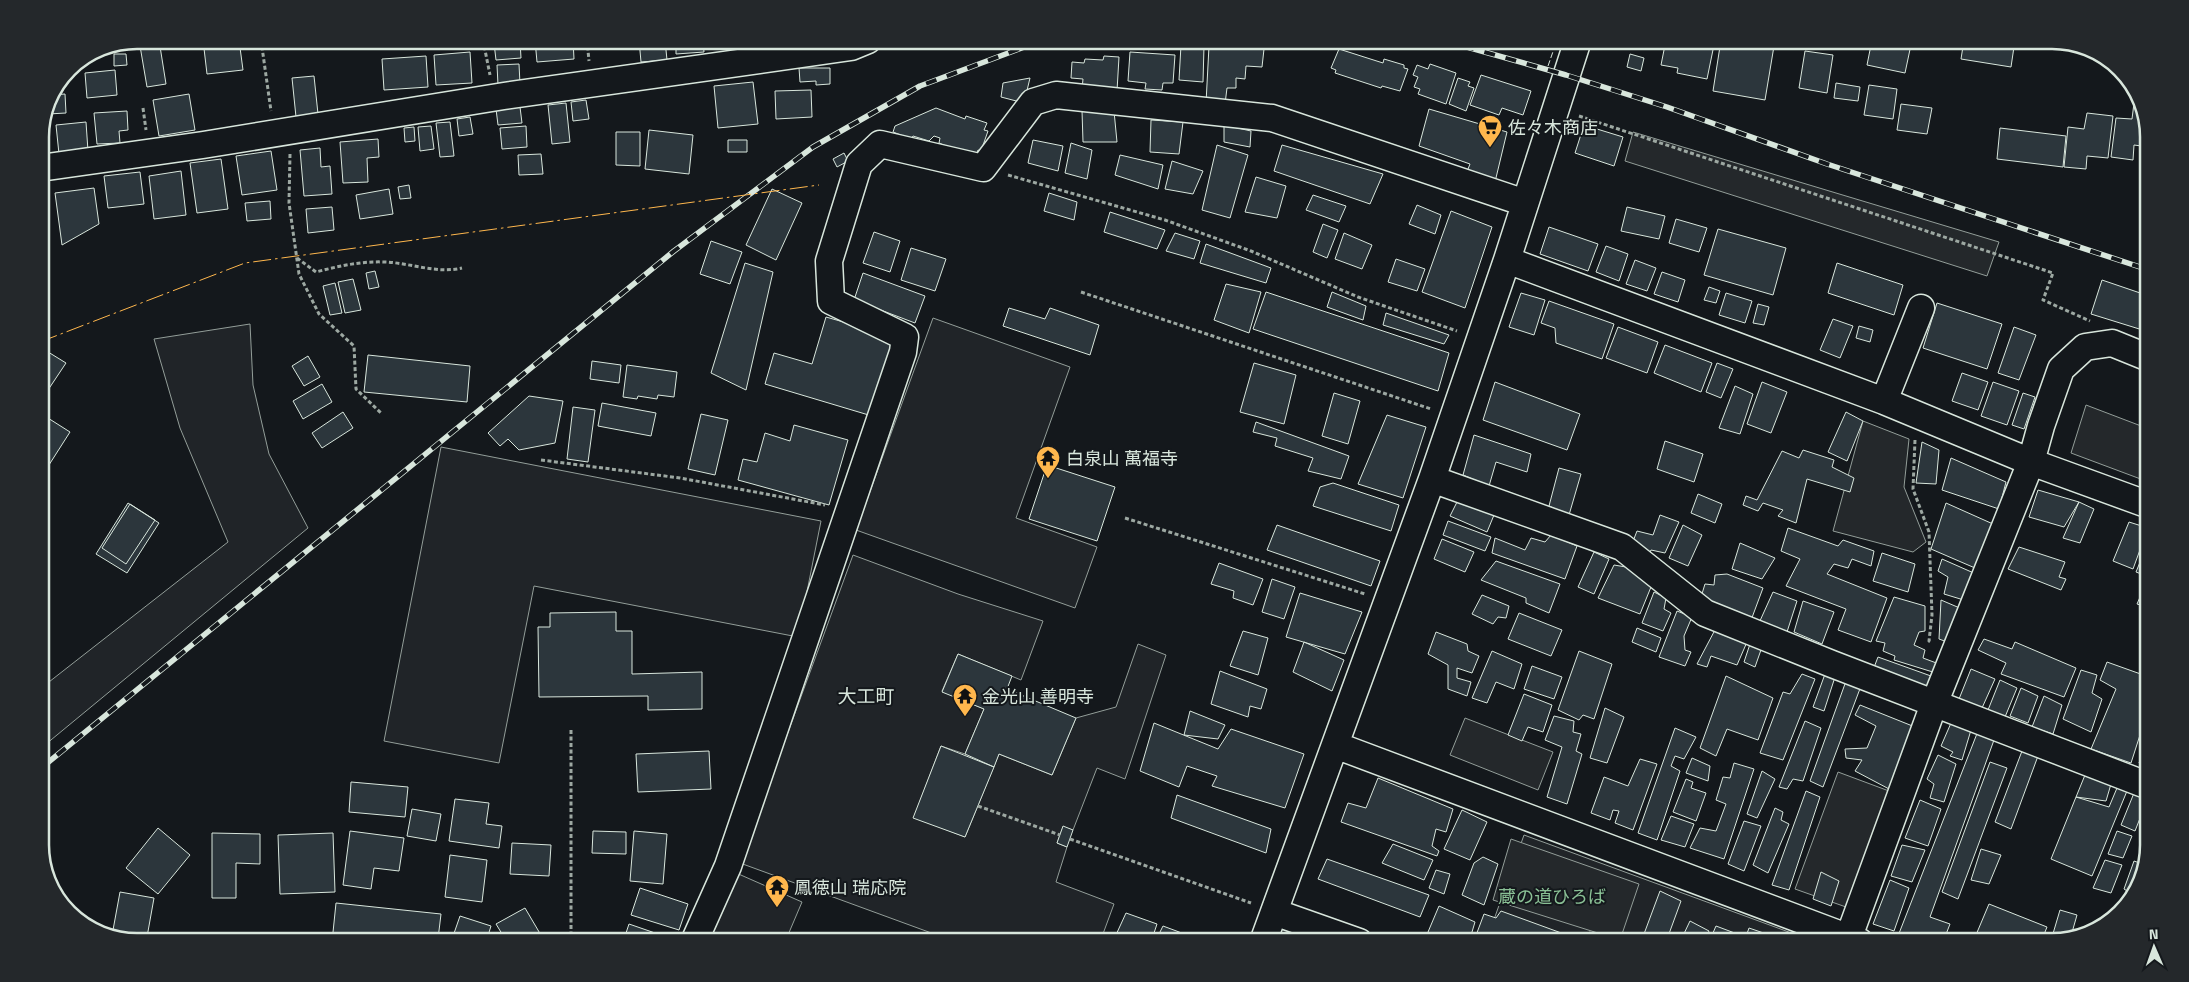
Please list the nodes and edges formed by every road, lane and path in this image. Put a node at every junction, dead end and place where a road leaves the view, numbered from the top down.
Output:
1 (263, 49) edge
2 (485, 49) edge
3 (837, 49) edge
4 (1575, 49) edge
5 (495, 98) junction
6 (1571, 114) dead end
7 (282, 132) junction
8 (49, 167) edge
9 (983, 168) junction
10 (1525, 203) junction
11 (297, 258) junction
12 (1507, 260) junction
13 (462, 268) dead end
14 (1081, 292) dead end
15 (1921, 308) dead end
16 (2094, 323) dead end
17 (1479, 338) junction
18 (2140, 354) edge
19 (1884, 400) junction
20 (381, 413) dead end
21 (1453, 416) junction
22 (1915, 434) dead end
23 (541, 460) dead end
24 (2031, 462) junction
25 (1432, 479) junction
26 (2140, 502) edge
27 (850, 510) junction
28 (1125, 518) dead end
29 (1388, 601) junction
30 (1954, 654) junction
31 (1934, 704) junction
32 (571, 728) dead end
33 (1335, 745) junction
34 (2140, 783) edge
35 (978, 806) dead end
36 (1060, 835) dead end
37 (1070, 839) dead end
38 (1274, 912) junction
39 (571, 933) edge
40 (698, 933) edge
41 (1266, 933) edge
42 (1334, 933) edge
43 (1831, 933) edge
44 (1855, 933) edge

1 - 7 path
2 - 5 path
3 - 5 street
4 - 10 street
5 - 7 street
6 - 16 path
7 - 8 street
7 - 11 path
9 - 10 street
9 - 17 path
9 - 27 street
10 - 12 street
11 - 13 path
11 - 20 path
12 - 17 street
12 - 19 street
14 - 21 path
15 - 19 street
17 - 21 street
18 - 24 street
19 - 24 street
21 - 25 street
22 - 30 path
23 - 27 path
24 - 26 street
24 - 30 street
25 - 29 street
25 - 31 street
27 - 40 street
28 - 29 path
29 - 33 street
30 - 31 street
31 - 34 street
31 - 44 street
32 - 39 path
33 - 38 street
33 - 43 street
35 - 36 path
37 - 38 path
38 - 41 street
38 - 42 street

